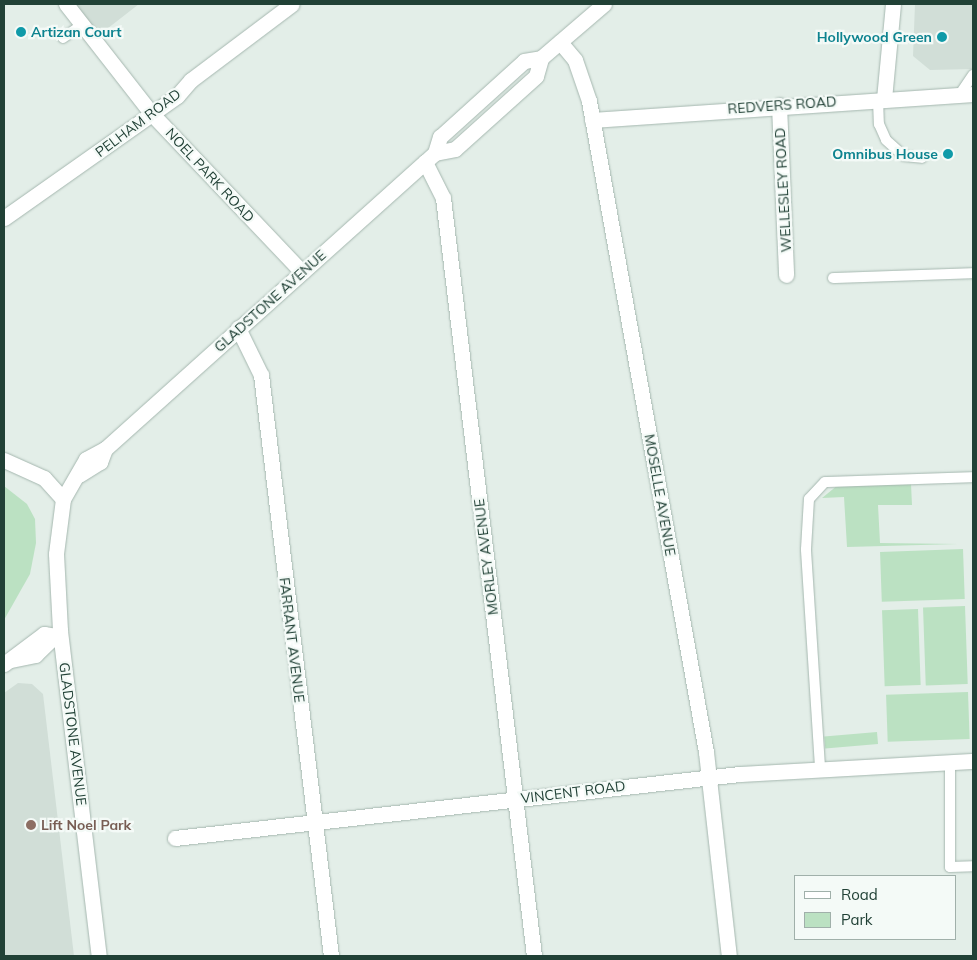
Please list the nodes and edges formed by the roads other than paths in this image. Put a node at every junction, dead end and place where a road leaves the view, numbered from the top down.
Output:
1 (68, 4) edge
2 (292, 4) edge
3 (604, 4) edge
4 (893, 4) edge
5 (83, 24) junction
6 (63, 38) dead end
7 (560, 42) junction
8 (973, 75) edge
9 (967, 94) edge
10 (881, 99) junction
11 (779, 105) junction
12 (152, 114) junction
13 (592, 120) junction
14 (430, 158) junction
15 (922, 158) dead end
16 (4, 218) edge
17 (302, 272) junction
18 (973, 272) edge
19 (786, 275) dead end
20 (833, 278) dead end
21 (238, 328) junction
22 (4, 460) edge
23 (973, 478) edge
24 (63, 500) junction
25 (58, 634) junction
26 (7, 662) edge
27 (973, 761) edge
28 (950, 762) junction
29 (820, 767) junction
30 (709, 777) junction
31 (516, 798) junction
32 (315, 822) junction
33 (175, 838) dead end
34 (973, 866) edge
35 (99, 956) edge
36 (331, 956) edge
37 (534, 956) edge
38 (729, 956) edge

1 - 5 street, NOEL PARK ROAD
2 - 12 street, PELHAM ROAD
3 - 7 street, GLADSTONE AVENUE
4 - 10 street
5 - 6 lane
5 - 12 street, NOEL PARK ROAD
7 - 13 street, MOSELLE AVENUE
7 - 14 street, GLADSTONE AVENUE
8 - 9 lane
9 - 10 street, REDVERS ROAD
10 - 11 street, REDVERS ROAD
10 - 15 lane
11 - 13 street, REDVERS ROAD
11 - 19 street, WELLESLEY ROAD
12 - 16 street, PELHAM ROAD
12 - 17 street, NOEL PARK ROAD
13 - 30 street, MOSELLE AVENUE
14 - 17 street, GLADSTONE AVENUE
14 - 31 street, MORLEY AVENUE
17 - 21 street, GLADSTONE AVENUE
18 - 20 lane
21 - 24 street, GLADSTONE AVENUE
21 - 32 street, FARRANT AVENUE
22 - 24 street
23 - 29 lane
24 - 25 street, GLADSTONE AVENUE
25 - 26 street
25 - 35 street, GLADSTONE AVENUE
27 - 28 street, VINCENT ROAD
28 - 29 street, VINCENT ROAD
28 - 34 lane
29 - 30 street, VINCENT ROAD
30 - 31 street, VINCENT ROAD
30 - 38 street, MOSELLE AVENUE
31 - 32 street, VINCENT ROAD
31 - 37 street, MORLEY AVENUE
32 - 33 street, VINCENT ROAD
32 - 36 street, FARRANT AVENUE

